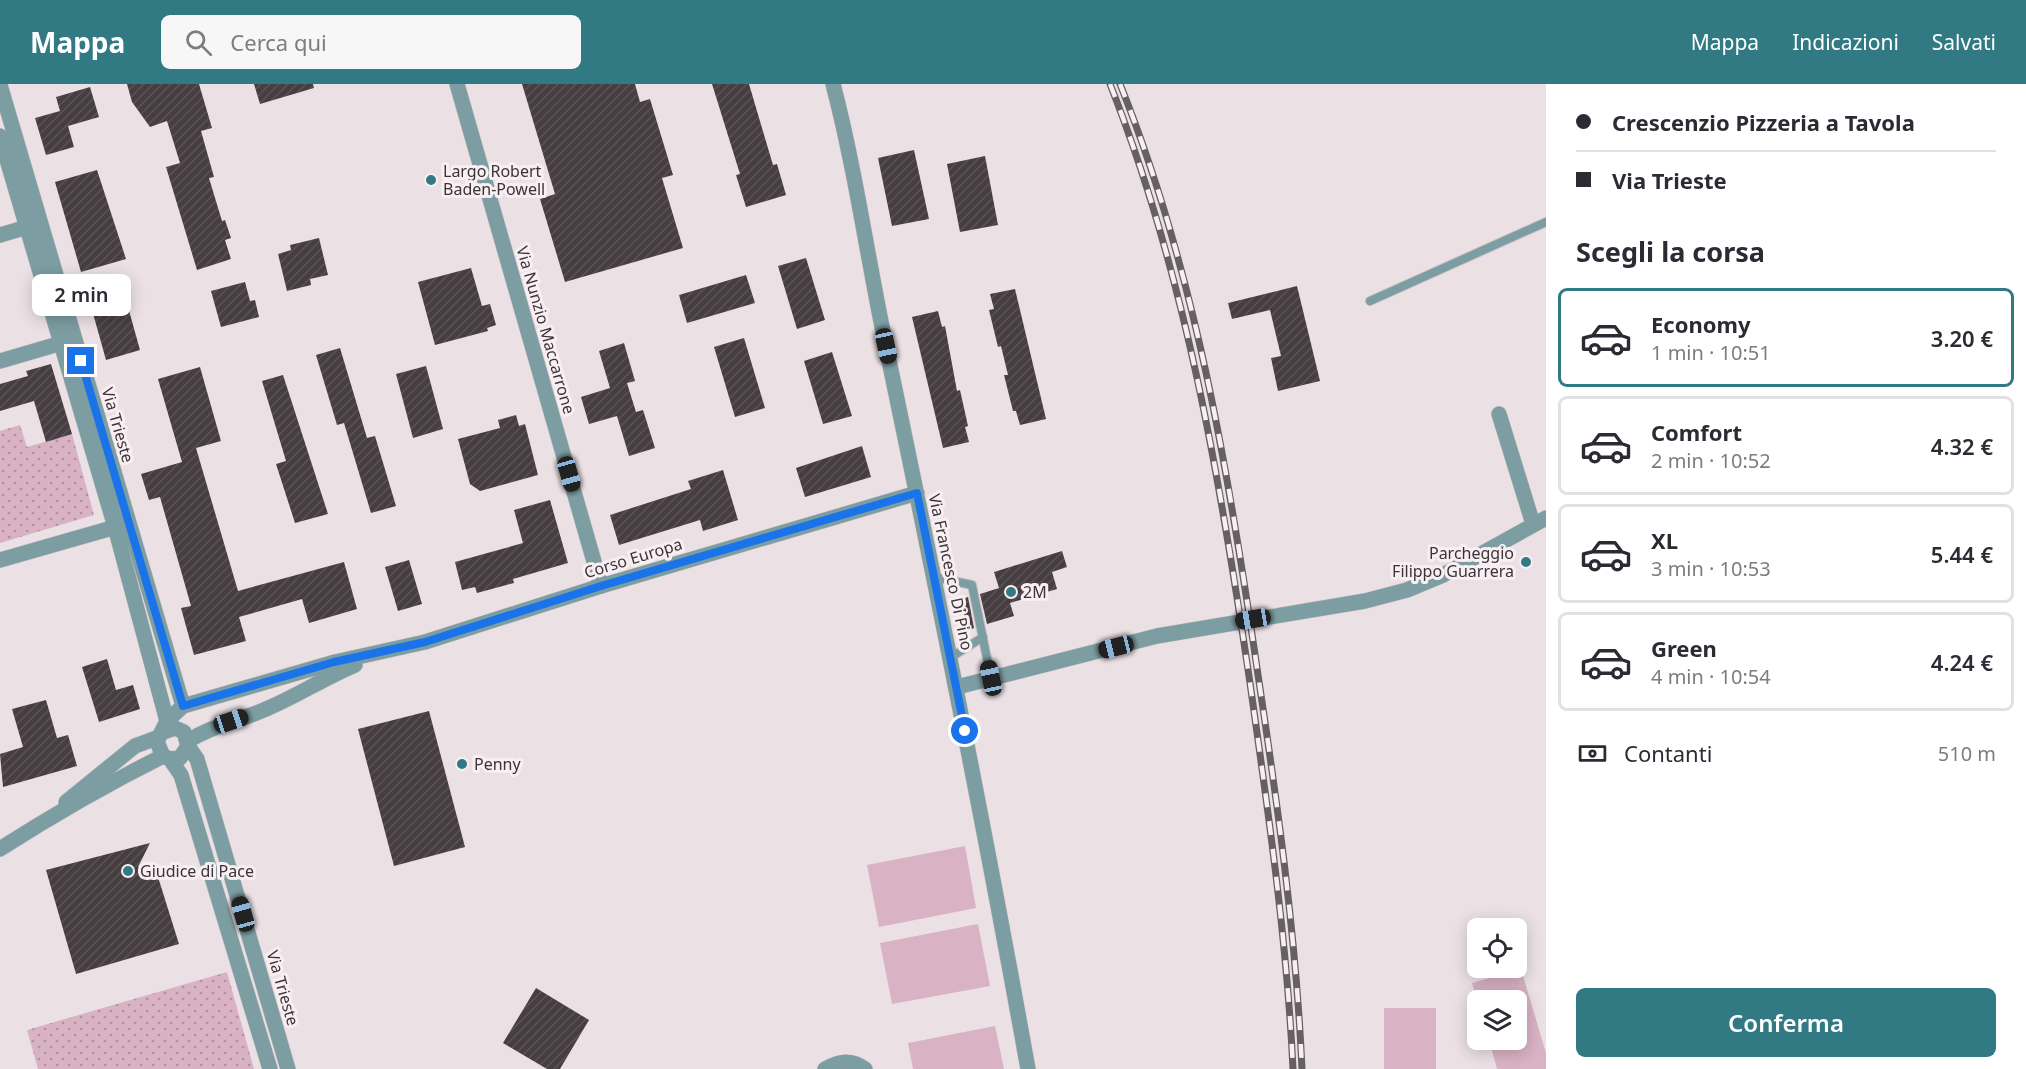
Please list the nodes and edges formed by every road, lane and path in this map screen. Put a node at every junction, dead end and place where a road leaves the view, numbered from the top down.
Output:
1 (457, 84) edge
2 (833, 84) edge
3 (0, 85) edge
4 (0, 136) edge
5 (1546, 222) edge
6 (34, 225) junction
7 (0, 235) edge
8 (1370, 301) dead end
9 (68, 341) junction
10 (0, 361) edge
11 (1499, 414) dead end
12 (917, 493) junction
13 (1539, 521) edge
14 (122, 525) junction
15 (0, 560) edge
16 (934, 576) junction
17 (601, 586) junction
18 (983, 637) junction
19 (394, 650) junction
20 (951, 658) junction
21 (991, 678) junction
22 (957, 687) junction
23 (220, 695) junction
24 (183, 706) junction
25 (231, 721) junction
26 (162, 730) junction
27 (188, 743) junction
28 (166, 757) junction
29 (50, 817) junction
30 (0, 849) edge
31 (270, 1069) edge
32 (288, 1069) edge
33 (825, 1069) edge
34 (865, 1069) edge
35 (1028, 1069) edge

1 - 17 street, Via Nunzio Maccarrone
2 - 12 street, Via Francesco Di Pino
3 - 6 street, Via Trieste
4 - 6 street, Via Trieste
5 - 8 lane
6 - 7 street
6 - 9 street, Via Trieste
9 - 10 street
9 - 14 street, Via Trieste
11 - 13 street
12 - 16 street, Via Francesco Di Pino
12 - 17 street, Corso Europa
13 - 21 street
14 - 15 street
14 - 24 street, Via Trieste
14 - 26 street, Via Trieste
16 - 18 lane
16 - 20 street, Via Francesco Di Pino
17 - 19 street, Corso Europa
18 - 20 lane
18 - 21 lane
19 - 23 street
19 - 25 street
20 - 22 street, Via Francesco Di Pino
21 - 22 street
22 - 35 street, Via Francesco Di Pino
23 - 24 street
23 - 25 street
24 - 26 street
25 - 27 street
26 - 27 street
26 - 28 street
26 - 29 street
27 - 28 street
27 - 32 street, Via Trieste
28 - 29 street
28 - 31 street
29 - 30 street
33 - 34 street

